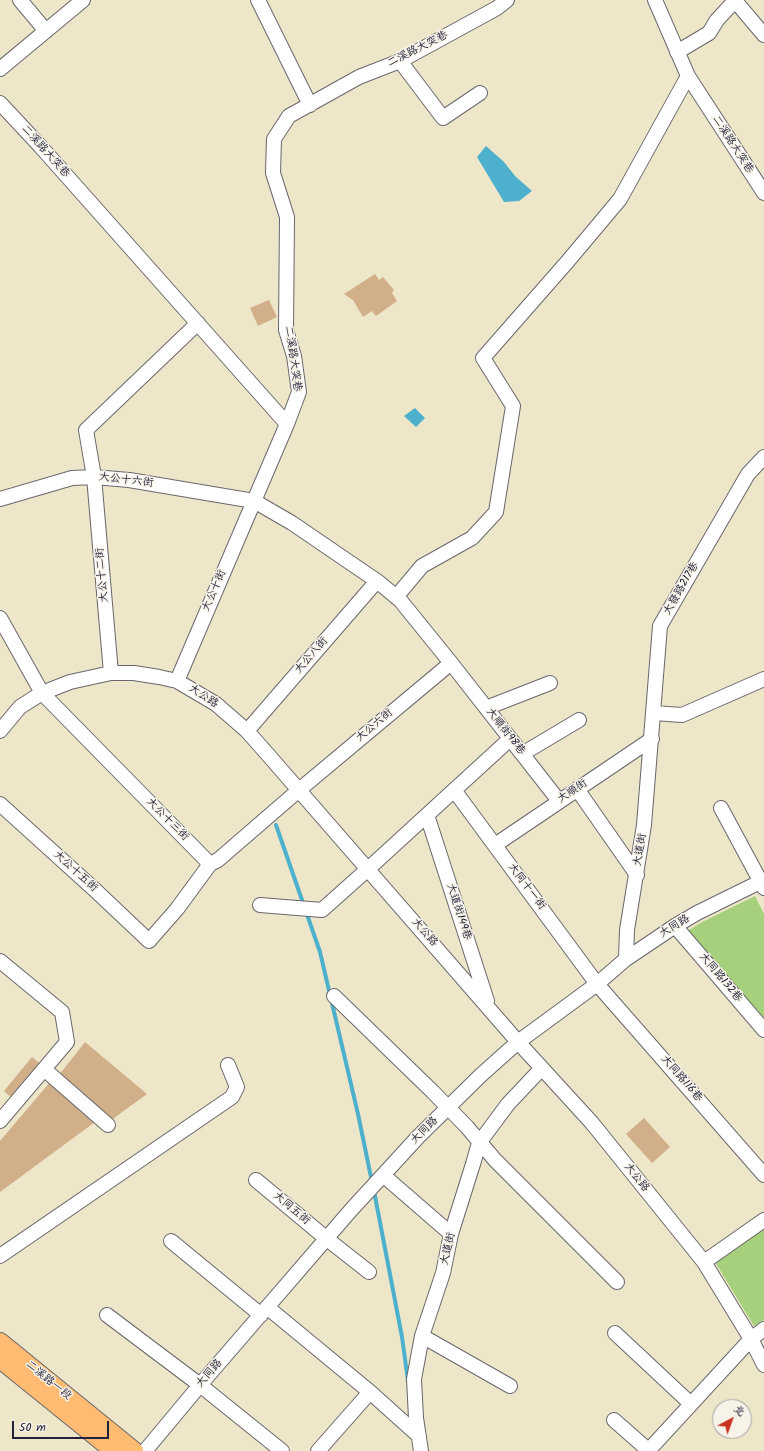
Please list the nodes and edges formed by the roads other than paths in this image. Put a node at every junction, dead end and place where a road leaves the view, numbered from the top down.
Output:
1 (20, 0) edge
2 (83, 0) edge
3 (507, 0) edge
4 (655, 0) edge
5 (261, 1) edge
6 (46, 31) junction
7 (764, 35) edge
8 (677, 52) junction
9 (400, 61) junction
10 (0, 69) edge
11 (688, 76) junction
12 (480, 93) dead end
13 (0, 103) edge
14 (310, 105) junction
15 (764, 193) edge
16 (198, 323) junction
17 (287, 424) junction
18 (764, 457) edge
19 (94, 477) junction
20 (0, 499) edge
21 (254, 501) junction
22 (376, 581) junction
23 (396, 597) junction
24 (0, 618) edge
25 (451, 663) junction
26 (111, 673) junction
27 (764, 679) edge
28 (177, 681) junction
29 (550, 683) dead end
30 (42, 692) junction
31 (486, 708) junction
32 (654, 714) junction
33 (579, 720) dead end
34 (0, 731) edge
35 (247, 732) junction
36 (510, 739) junction
37 (652, 739) junction
38 (522, 754) junction
39 (577, 789) junction
40 (299, 790) junction
41 (454, 790) junction
42 (559, 801) junction
43 (0, 804) edge
44 (721, 808) dead end
45 (427, 815) junction
46 (495, 845) junction
47 (210, 864) junction
48 (368, 869) junction
49 (637, 875) junction
50 (763, 883) edge
51 (260, 906) dead end
52 (675, 926) junction
53 (626, 959) junction
54 (0, 961) edge
55 (597, 984) junction
56 (334, 996) dead end
57 (490, 1009) junction
58 (764, 1030) edge
59 (518, 1042) junction
60 (228, 1065) dead end
61 (542, 1068) junction
62 (44, 1069) junction
63 (449, 1108) junction
64 (0, 1121) edge
65 (108, 1125) dead end
66 (479, 1143) junction
67 (764, 1175) edge
68 (256, 1180) dead end
69 (376, 1183) junction
70 (764, 1220) edge
71 (451, 1234) junction
72 (327, 1239) junction
73 (172, 1241) dead end
74 (0, 1256) edge
75 (704, 1262) junction
76 (369, 1272) dead end
77 (618, 1282) dead end
78 (264, 1311) junction
79 (107, 1315) dead end
80 (764, 1329) edge
81 (614, 1333) dead end
82 (422, 1336) junction
83 (751, 1339) junction
84 (3, 1357) edge
85 (764, 1365) edge
86 (200, 1385) junction
87 (510, 1386) dead end
88 (370, 1392) junction
89 (691, 1404) junction
90 (614, 1420) dead end
91 (415, 1432) junction
92 (114, 1451) edge
93 (134, 1451) edge
94 (145, 1451) edge
95 (282, 1451) edge
96 (318, 1451) edge
97 (421, 1451) edge
98 (648, 1451) edge

1 - 6 street
2 - 6 street
3 - 9 street, 二溪路大突巷
4 - 8 street, 二溪路大突巷
5 - 14 street
6 - 10 street
7 - 8 street
8 - 11 street, 二溪路大突巷
9 - 12 street
9 - 14 street, 二溪路大突巷
11 - 15 street, 二溪路大突巷
11 - 23 street
13 - 16 street, 二溪路大突巷
14 - 17 street, 二溪路大突巷
16 - 17 street, 二溪路大突巷
16 - 19 street, 大公十二街
17 - 21 street, 大公十街
18 - 32 street, 大發路217巷
19 - 20 street, 大公十六街
19 - 21 street, 大公十六街
19 - 26 street, 大公十二街
21 - 22 street
21 - 28 street, 大公十街
22 - 23 street
22 - 35 street, 大公八街
23 - 25 street
24 - 30 street, 大公十三街
25 - 31 street, 大順街98巷
25 - 40 street, 大公六街
26 - 28 street, 大公路
26 - 30 street, 大公路
27 - 32 street
28 - 35 street, 大公路
29 - 31 street
30 - 34 street, 大公路
30 - 47 street, 大公十三街
31 - 36 street, 大順街98巷
32 - 37 street, 大發路217巷
33 - 38 street
35 - 40 street, 大公路
36 - 38 street, 大順街98巷
36 - 41 street
37 - 39 street, 大順街
37 - 49 street, 大道街
38 - 42 street, 大順街98巷
39 - 42 street, 大順街
39 - 49 street
40 - 47 street
40 - 48 street, 大公路
41 - 45 street
41 - 46 street, 大同十一街
42 - 46 street, 大順街
43 - 47 street, 大公十五街
44 - 50 street
45 - 48 street
45 - 57 street, 大道街149巷
46 - 55 street, 大同十一街
48 - 51 street
48 - 57 street, 大公路
49 - 53 street, 大道街
50 - 52 street, 大同路
52 - 53 street, 大同路
52 - 58 street, 大同路132巷
53 - 55 street, 大同路
54 - 62 street
55 - 59 street, 大同路
55 - 67 street, 大同路116巷
56 - 63 street
57 - 59 street, 大公路
59 - 61 street, 大公路
59 - 63 street, 大同路
60 - 74 street
61 - 66 street, 大道街
61 - 75 street, 大公路
62 - 64 street
62 - 65 street
63 - 66 street
63 - 69 street, 大同路
66 - 71 street, 大道街
66 - 77 street
68 - 72 street, 大同五街
69 - 71 street
69 - 72 street, 大同路
70 - 75 street
71 - 82 street, 大道街
72 - 76 street, 大同五街
72 - 78 street, 大同路
73 - 78 street
75 - 83 street, 大公路
78 - 86 street, 大同路
78 - 88 street
79 - 86 street
80 - 83 street
81 - 89 street
82 - 87 street
82 - 91 street, 大道街
83 - 85 street, 大公路
83 - 89 street
84 - 92 main road, 二溪路一段
84 - 93 main road, 二溪路一段
86 - 94 street, 大同路
86 - 95 street
88 - 91 street
88 - 96 street
89 - 98 street
90 - 98 street
91 - 97 street, 大道街

